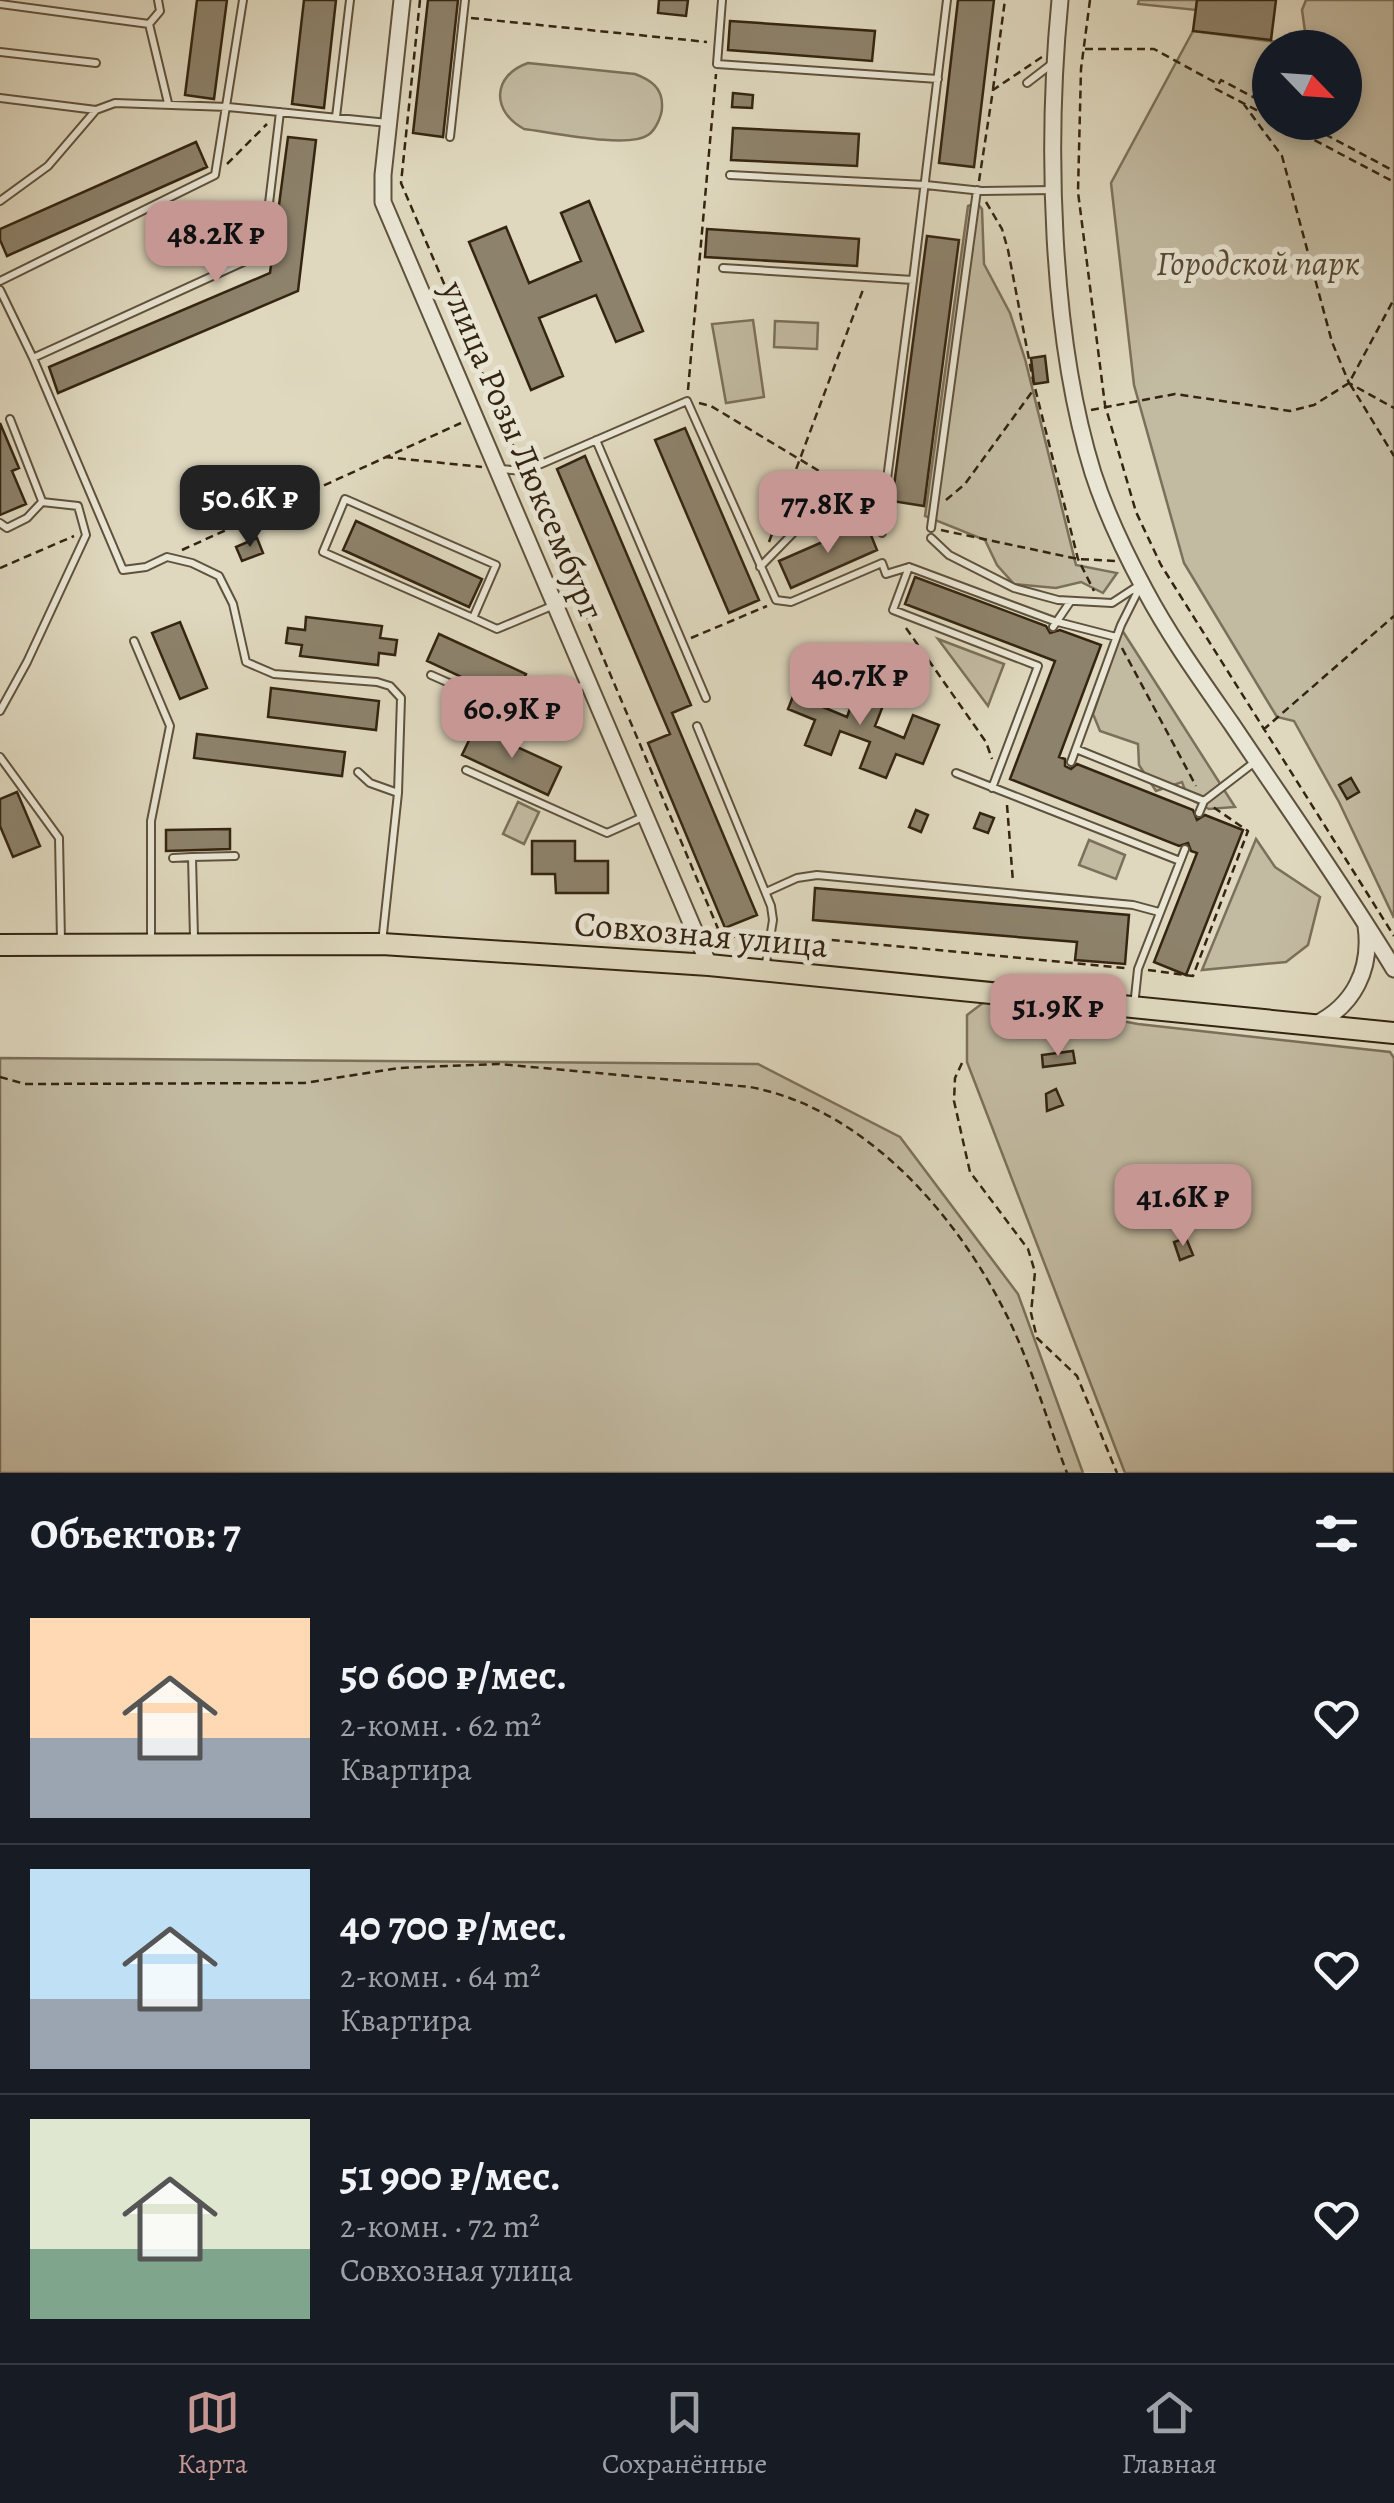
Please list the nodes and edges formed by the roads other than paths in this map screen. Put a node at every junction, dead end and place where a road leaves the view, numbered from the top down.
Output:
1 (158, 0) edge
2 (243, 0) edge
3 (350, 0) edge
4 (402, 0) edge
5 (465, 0) edge
6 (722, 0) edge
7 (947, 0) edge
8 (1060, 0) edge
9 (0, 4) edge
10 (149, 24) junction
11 (0, 52) edge
12 (1054, 55) junction
13 (96, 64) dead end
14 (938, 79) junction
15 (1027, 83) dead end
16 (0, 98) edge
17 (168, 103) junction
18 (228, 107) junction
19 (96, 110) junction
20 (280, 112) junction
21 (336, 118) junction
22 (389, 123) junction
23 (450, 137) dead end
24 (730, 175) road end
25 (926, 185) junction
26 (977, 190) junction
27 (1054, 190) junction
28 (0, 200) edge
29 (723, 268) road end
30 (0, 280) edge
31 (913, 280) junction
32 (0, 290) edge
33 (34, 358) junction
34 (10, 419) dead end
35 (596, 440) junction
36 (498, 468) junction
37 (42, 502) junction
38 (884, 502) dead end
39 (0, 524) edge
40 (930, 528) road end
41 (882, 532) dead end
42 (930, 538) dead end
43 (760, 567) junction
44 (909, 567) junction
45 (1142, 583) junction
46 (1070, 601) junction
47 (556, 604) junction
48 (473, 618) junction
49 (1053, 624) junction
50 (1116, 637) junction
51 (134, 641) dead end
52 (1042, 656) dead end
53 (1038, 666) junction
54 (432, 676) dead end
55 (590, 682) junction
56 (706, 698) dead end
57 (0, 712) edge
58 (696, 726) dead end
59 (1076, 748) junction
60 (0, 756) edge
61 (1256, 761) junction
62 (1070, 762) dead end
63 (466, 770) dead end
64 (358, 772) dead end
65 (956, 773) dead end
66 (994, 784) junction
67 (398, 793) junction
68 (1057, 798) dead end
69 (1204, 801) junction
70 (1052, 811) junction
71 (1200, 813) dead end
72 (646, 816) junction
73 (1185, 848) dead end
74 (235, 856) dead end
75 (192, 857) junction
76 (173, 858) dead end
77 (1180, 861) junction
78 (766, 892) junction
79 (1159, 912) junction
80 (1365, 924) junction
81 (382, 944) junction
82 (0, 945) edge
83 (60, 945) junction
84 (152, 945) junction
85 (194, 945) junction
86 (709, 965) junction
87 (1394, 969) edge
88 (765, 970) junction
89 (1134, 1007) junction
90 (1314, 1024) junction
91 (1394, 1034) edge

1 - 10 lane
2 - 18 lane
3 - 21 lane
4 - 22 street, улица Розы Люксембург
5 - 23 lane
6 - 14 lane
7 - 14 lane
8 - 12 street
9 - 10 lane
10 - 17 lane
11 - 13 lane
12 - 15 lane
12 - 27 street
14 - 25 lane
16 - 19 lane
17 - 18 lane
17 - 19 lane
18 - 20 lane
18 - 30 lane
19 - 28 lane
20 - 21 lane
20 - 33 lane
21 - 22 lane
22 - 36 street, улица Розы Люксембург
24 - 25 lane
25 - 26 lane
25 - 31 lane
26 - 27 lane
26 - 40 lane
27 - 45 street
29 - 31 lane
31 - 38 lane
32 - 33 lane
33 - 67 lane
34 - 37 lane
35 - 36 lane
35 - 43 lane
35 - 56 lane
36 - 47 street, улица Розы Люксембург
37 - 39 lane
37 - 57 lane
41 - 43 lane
42 - 46 lane
43 - 44 lane
44 - 49 lane
44 - 53 lane
45 - 46 lane
45 - 50 lane
45 - 61 street
46 - 49 lane
47 - 48 lane
47 - 55 street, улица Розы Люксембург
48 - 48 lane
49 - 50 lane
50 - 59 lane
51 - 84 lane
52 - 53 lane
53 - 66 lane
54 - 55 lane
55 - 72 street, улица Розы Люксембург
58 - 78 lane
59 - 62 lane
59 - 69 lane
60 - 83 lane
61 - 69 lane
61 - 80 street
63 - 72 lane
64 - 67 lane
65 - 66 lane
66 - 70 lane
67 - 81 lane
68 - 70 lane
69 - 71 lane
70 - 77 lane
72 - 86 street, улица Розы Люксембург
73 - 77 lane
74 - 75 lane
75 - 76 lane
75 - 85 lane
77 - 79 lane
78 - 79 lane
78 - 88 lane
79 - 89 lane
80 - 87 street
80 - 90 street
81 - 85 main road, Совхозная улица
81 - 86 main road, Совхозная улица
82 - 83 main road, Совхозная улица
83 - 84 main road, Совхозная улица
84 - 85 main road, Совхозная улица
86 - 88 main road, Совхозная улица
88 - 89 main road, Совхозная улица
89 - 90 main road, Совхозная улица
90 - 91 main road, Совхозная улица

